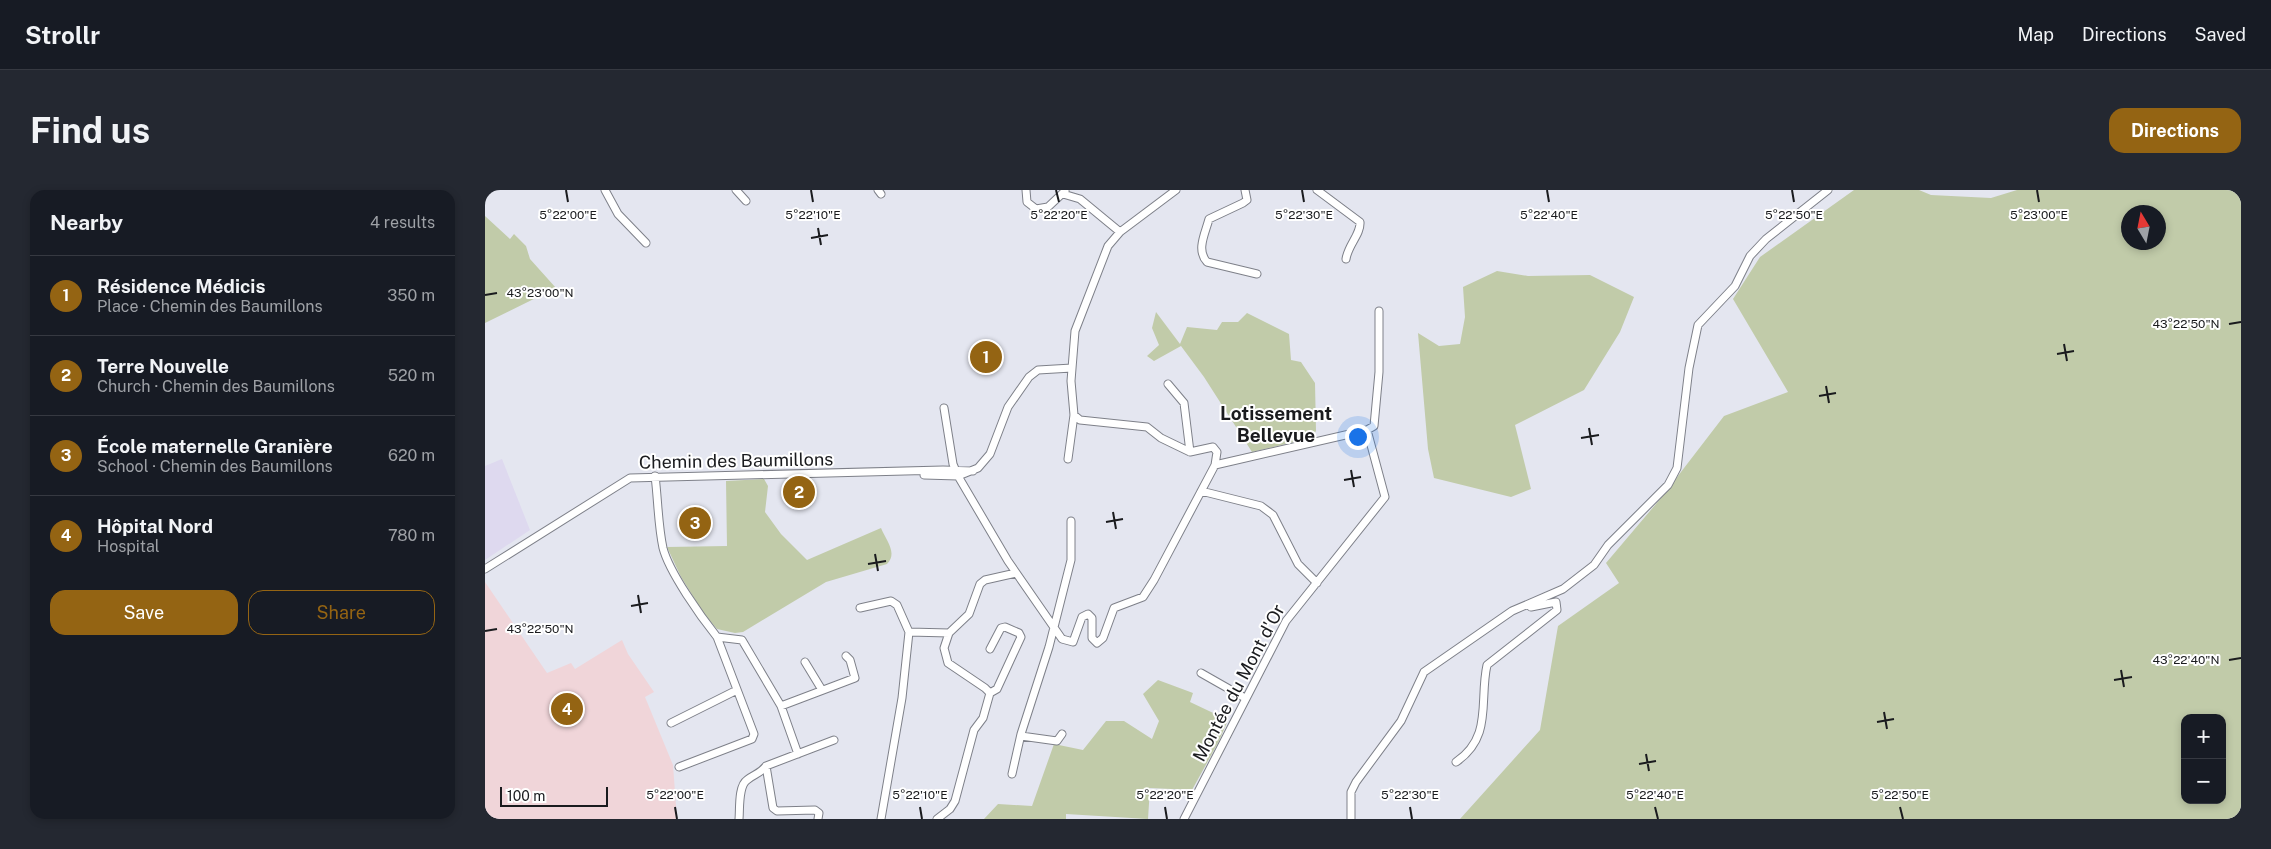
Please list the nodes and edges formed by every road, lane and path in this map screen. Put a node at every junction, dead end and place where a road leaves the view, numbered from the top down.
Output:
1 (605, 190) edge
2 (736, 190) edge
3 (1026, 190) edge
4 (1176, 190) edge
5 (1245, 190) edge
6 (1317, 190) edge
7 (1828, 190) edge
8 (1065, 192) edge
9 (746, 201) dead end
10 (1120, 232) junction
11 (646, 243) dead end
12 (1346, 259) dead end
13 (1257, 274) dead end
14 (1379, 311) dead end
15 (1072, 368) junction
16 (1168, 384) dead end
17 (943, 408) dead end
18 (1074, 414) junction
19 (1367, 430) junction
20 (1190, 452) junction
21 (1068, 459) dead end
22 (1215, 465) junction
23 (957, 473) junction
24 (655, 476) junction
25 (1201, 491) junction
26 (1071, 521) dead end
27 (1008, 561) junction
28 (485, 569) edge
29 (1016, 573) junction
30 (1001, 576) junction
31 (1317, 583) junction
32 (860, 608) dead end
33 (1504, 617) junction
34 (1053, 627) junction
35 (909, 632) junction
36 (949, 633) junction
37 (717, 637) junction
38 (990, 649) dead end
39 (846, 656) dead end
40 (805, 662) dead end
41 (1201, 673) dead end
42 (737, 690) junction
43 (822, 690) junction
44 (990, 693) junction
45 (1245, 698) junction
46 (781, 706) junction
47 (671, 723) dead end
48 (1062, 734) dead end
49 (1021, 736) junction
50 (835, 740) dead end
51 (798, 754) junction
52 (1456, 762) dead end
53 (766, 766) junction
54 (679, 767) dead end
55 (1012, 774) dead end
56 (739, 819) edge
57 (818, 819) edge
58 (881, 819) edge
59 (937, 819) edge
60 (1184, 819) edge
61 (1351, 819) edge

1 - 11 street
2 - 9 street
3 - 8 street
4 - 10 street
5 - 13 street
6 - 12 street
7 - 33 street
8 - 10 street
10 - 15 street
14 - 19 street
15 - 18 street
15 - 23 street, Chemin des Baumillons
16 - 20 street
17 - 23 street
18 - 20 street
18 - 21 street
19 - 22 street
19 - 31 street, Montée du Mont d'Or
20 - 22 street
22 - 25 street
23 - 24 street, Chemin des Baumillons
23 - 27 street
24 - 28 street, Chemin des Baumillons
24 - 37 street
25 - 31 street
25 - 34 street
26 - 34 street
27 - 29 street
27 - 30 street
29 - 30 street
29 - 34 street
30 - 36 street
31 - 45 street, Montée du Mont d'Or
32 - 35 street
33 - 52 street
33 - 61 street
34 - 49 street
35 - 36 street
35 - 58 street
36 - 44 street
37 - 42 street
37 - 46 street
38 - 44 street
39 - 43 street
40 - 43 street
41 - 45 street
42 - 47 street
42 - 54 street
43 - 46 street
44 - 59 street
45 - 60 street, Montée du Mont d'Or
46 - 51 street
48 - 49 street
49 - 55 street
50 - 51 street
51 - 53 street
53 - 56 street
53 - 57 street

